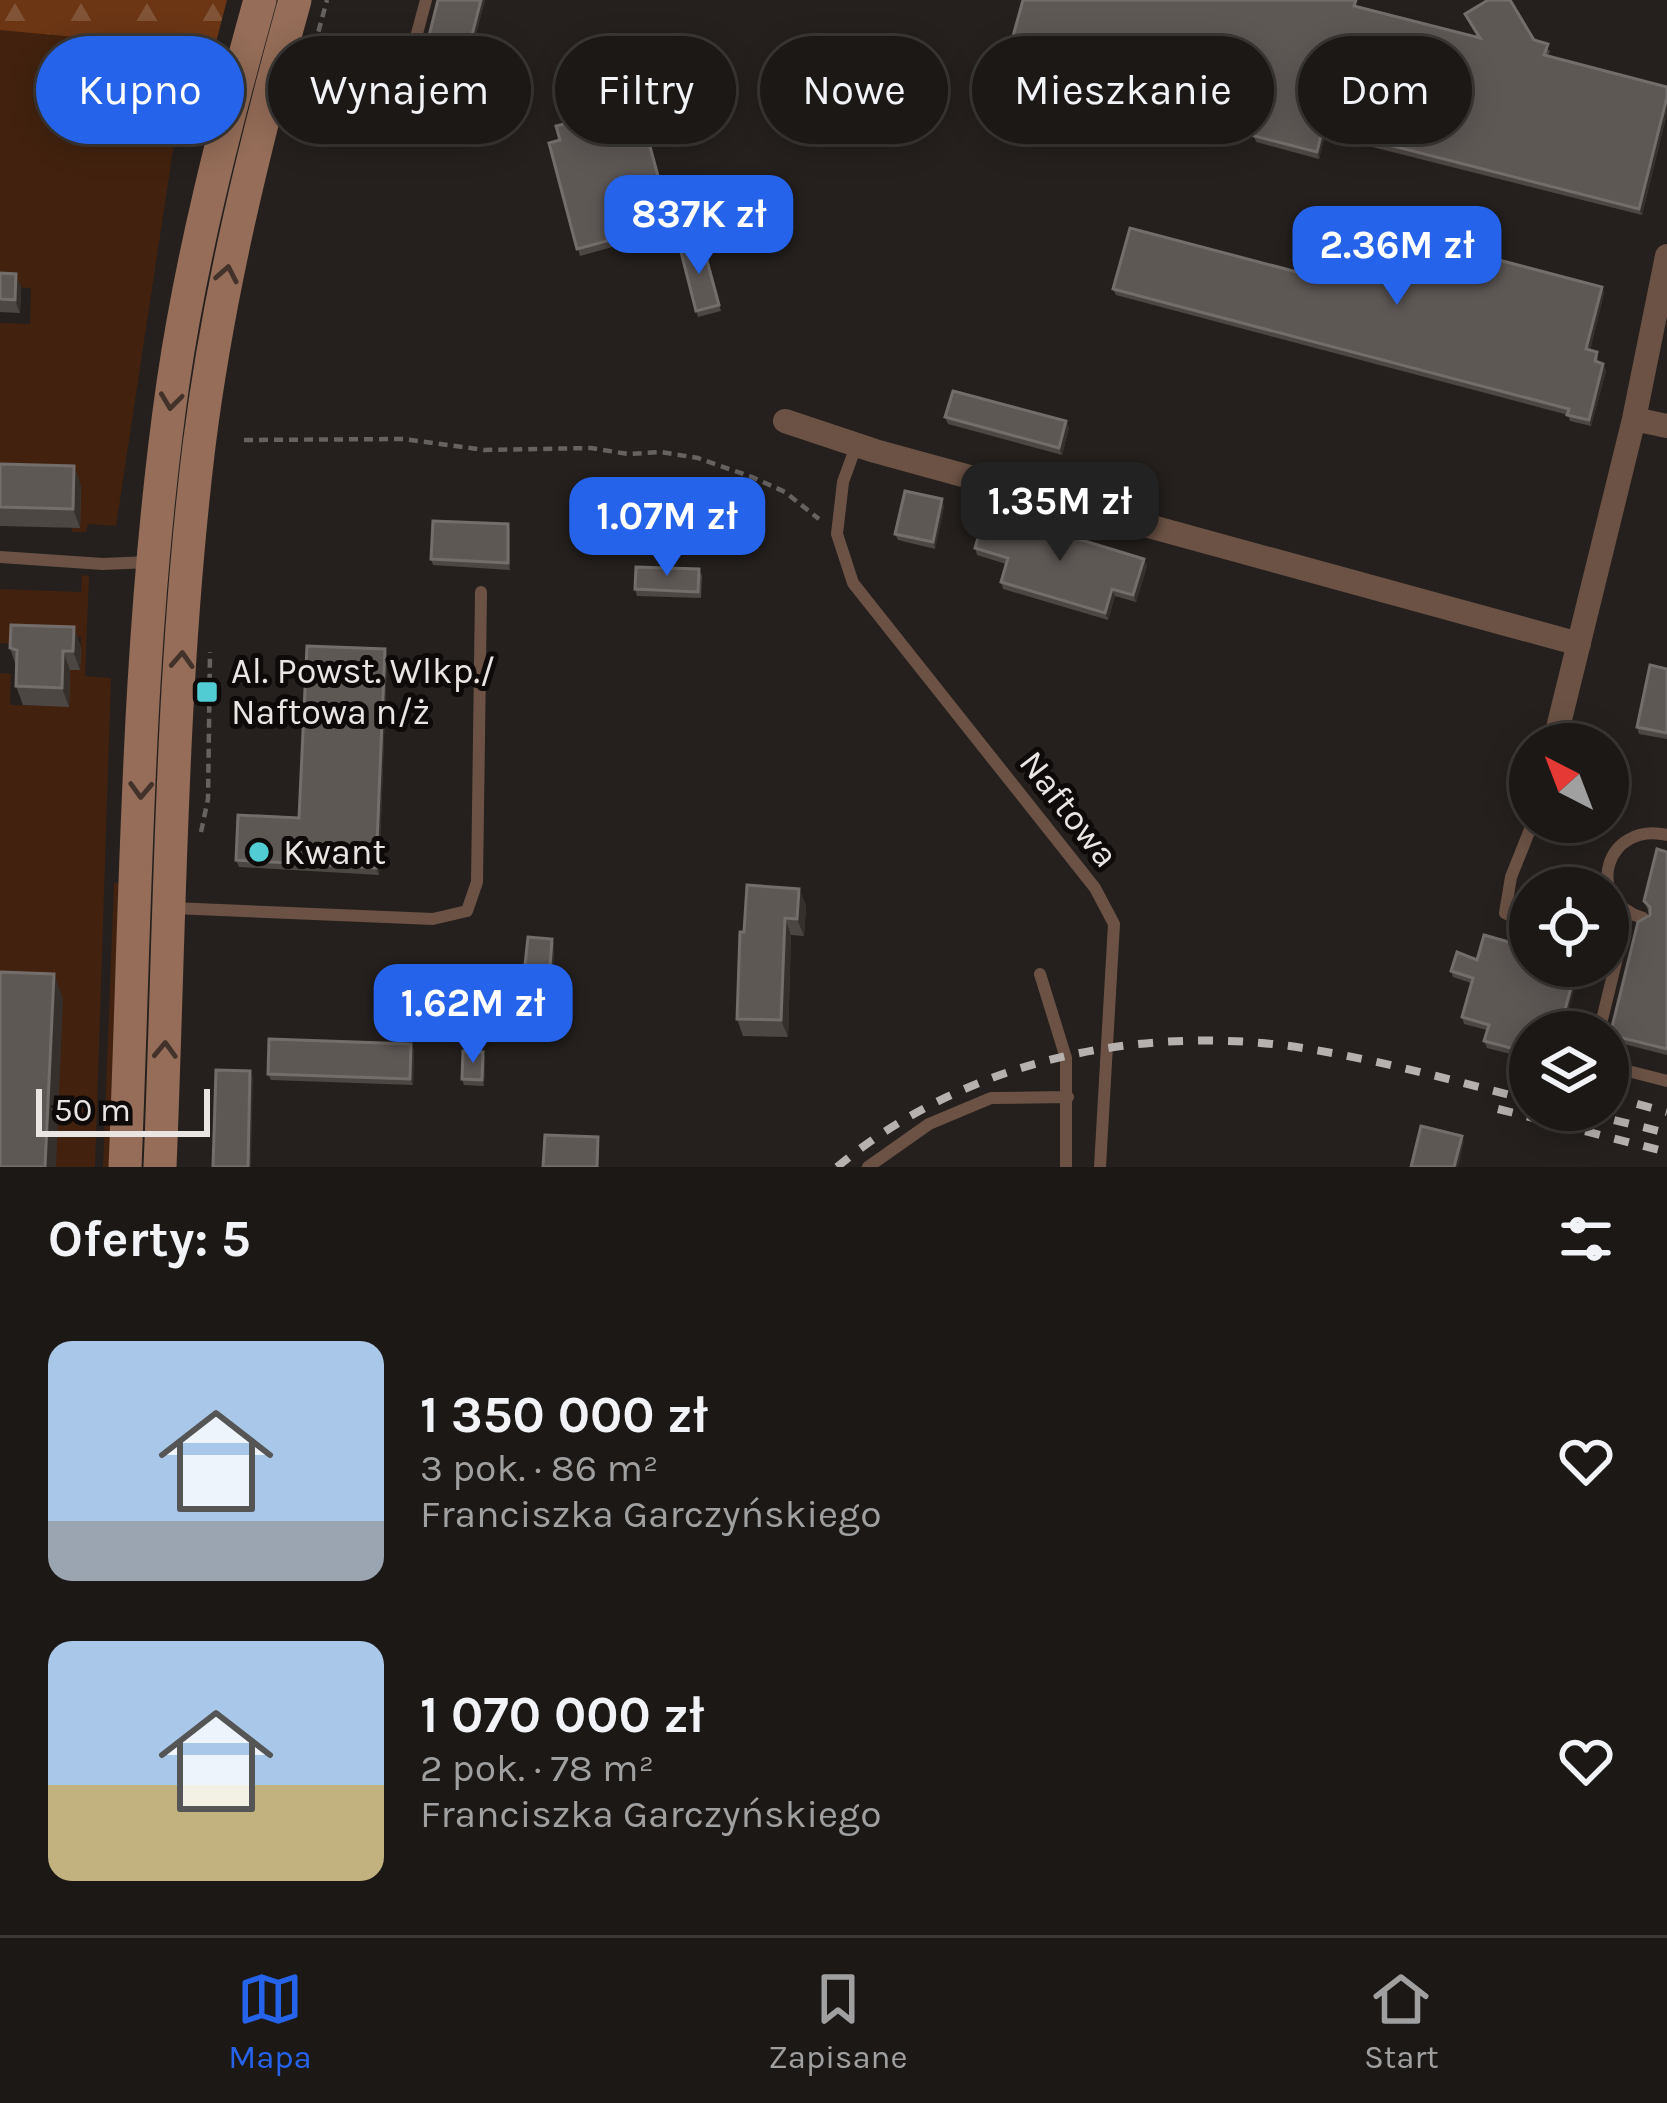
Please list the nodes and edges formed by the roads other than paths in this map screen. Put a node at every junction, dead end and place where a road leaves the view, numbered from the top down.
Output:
1 (260, 0) edge
2 (295, 0) edge
3 (426, 0) edge
4 (416, 36) edge
5 (1667, 256) edge
6 (1634, 418) junction
7 (785, 421) dead end
8 (1667, 426) edge
9 (856, 446) junction
10 (0, 557) edge
11 (170, 563) junction
12 (481, 592) dead end
13 (1579, 644) junction
14 (1559, 723) edge
15 (1667, 835) edge
16 (1611, 867) edge
17 (136, 906) junction
18 (170, 908) junction
19 (1629, 913) edge
20 (1643, 918) edge
21 (1040, 974) dead end
22 (1629, 1070) edge
23 (1667, 1081) edge
24 (1068, 1097) junction
25 (125, 1167) edge
26 (160, 1167) edge
27 (868, 1167) edge
28 (1066, 1167) edge
29 (1100, 1167) edge

1 -> 11 main road
11 -> 2 main road
3 - 4 lane
5 - 6 street
6 - 8 street
6 - 13 street
7 - 9 street
9 - 13 street
9 - 29 lane, Naftowa
10 - 11 lane
11 -> 17 main road
18 -> 11 main road
12 - 18 lane
13 - 14 street
15 - 16 lane
17 - 18 lane
17 - 25 main road
26 -> 18 main road
19 - 20 lane
21 - 24 lane
22 - 23 lane
24 - 27 lane
24 - 28 lane

